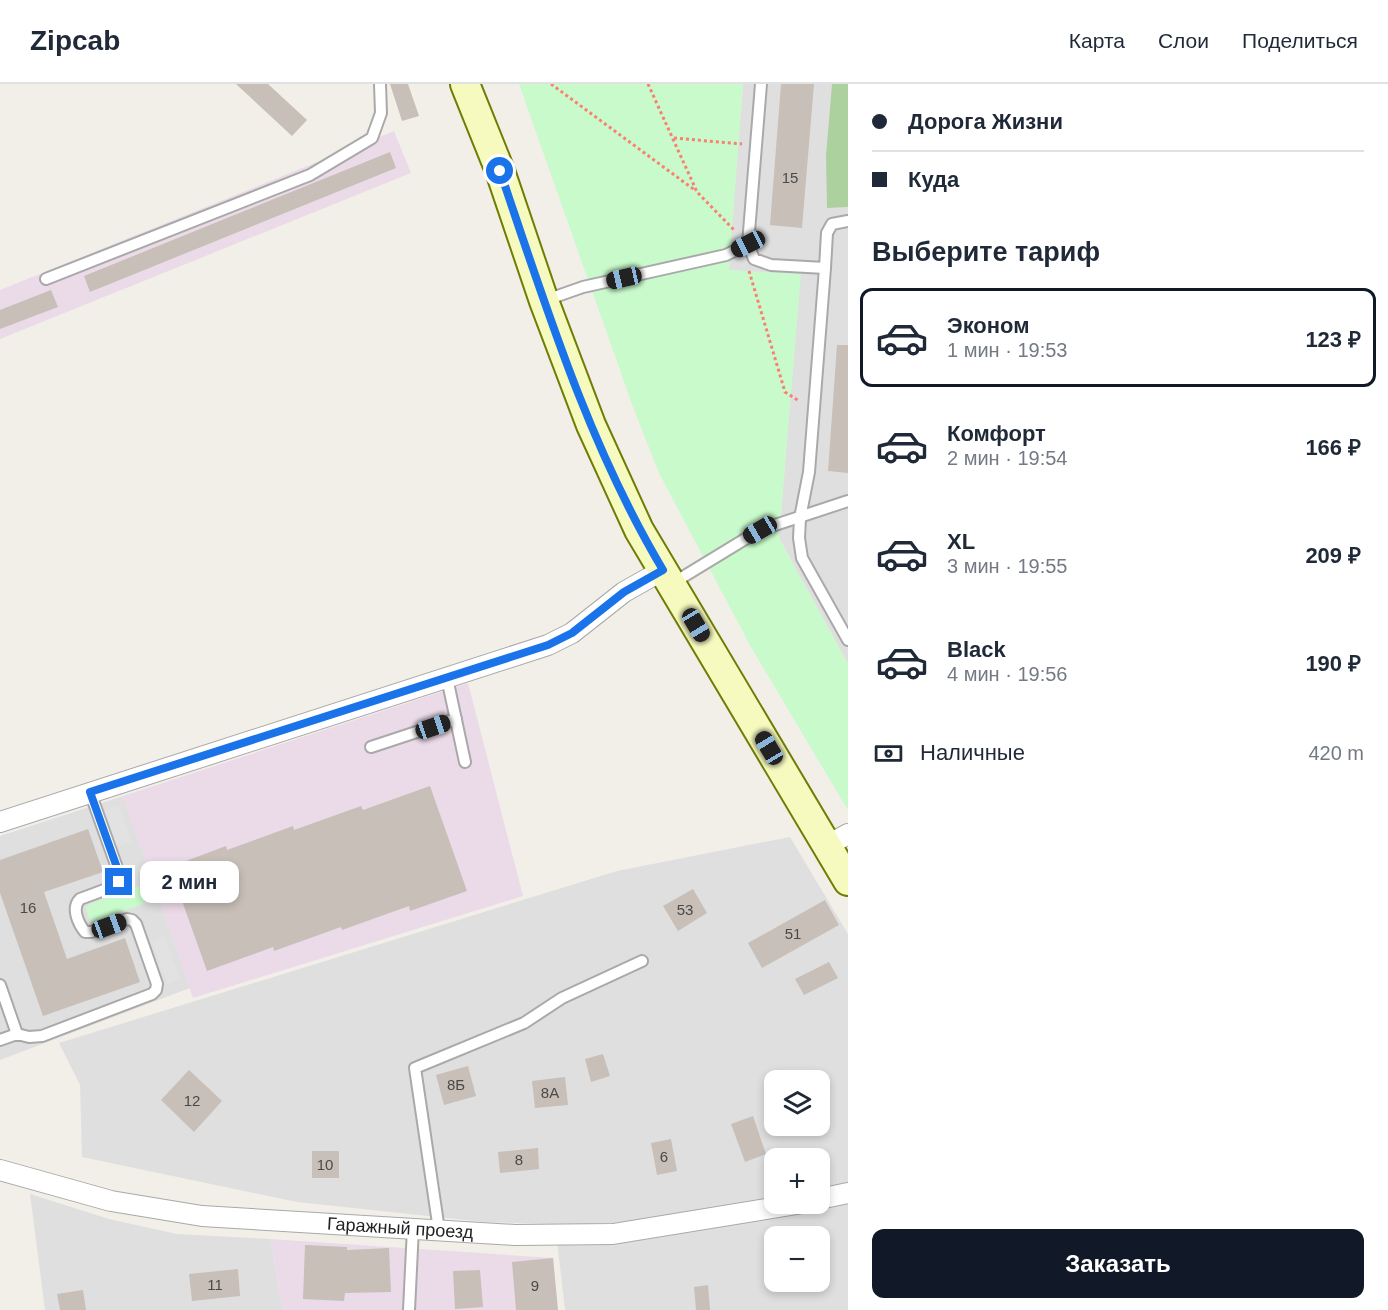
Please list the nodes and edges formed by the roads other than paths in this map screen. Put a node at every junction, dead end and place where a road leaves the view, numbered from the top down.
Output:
1 (380, 84) edge
2 (465, 84) edge
3 (761, 84) edge
4 (848, 221) edge
5 (748, 244) junction
6 (825, 268) junction
7 (45, 279) dead end
8 (544, 301) junction
9 (848, 501) edge
10 (800, 518) junction
11 (667, 577) junction
12 (848, 640) edge
13 (447, 678) junction
14 (456, 719) junction
15 (372, 747) dead end
16 (465, 762) dead end
17 (90, 792) junction
18 (0, 822) edge
19 (837, 840) edge
20 (848, 881) edge
21 (642, 961) dead end
22 (0, 985) edge
23 (17, 1034) junction
24 (0, 1040) edge
25 (0, 1170) edge
26 (848, 1193) edge
27 (830, 1197) edge
28 (764, 1209) edge
29 (413, 1228) junction
30 (439, 1230) junction
31 (409, 1310) edge

1 - 7 lane
2 - 8 main road
3 - 5 lane
4 - 6 lane
5 - 6 lane
5 - 8 lane
6 - 10 lane
8 - 11 main road
9 - 10 lane
10 - 11 lane
10 - 12 lane
11 - 13 street
11 - 19 main road
13 - 14 lane
13 - 17 street
14 - 15 lane
14 - 16 lane
17 - 18 street
17 - 23 lane
19 - 20 main road
21 - 30 lane
22 - 23 lane
23 - 24 lane
25 - 29 street, Гаражный проезд
26 - 27 street
28 - 30 street, Гаражный проезд
29 - 30 street, Гаражный проезд
29 - 31 lane

